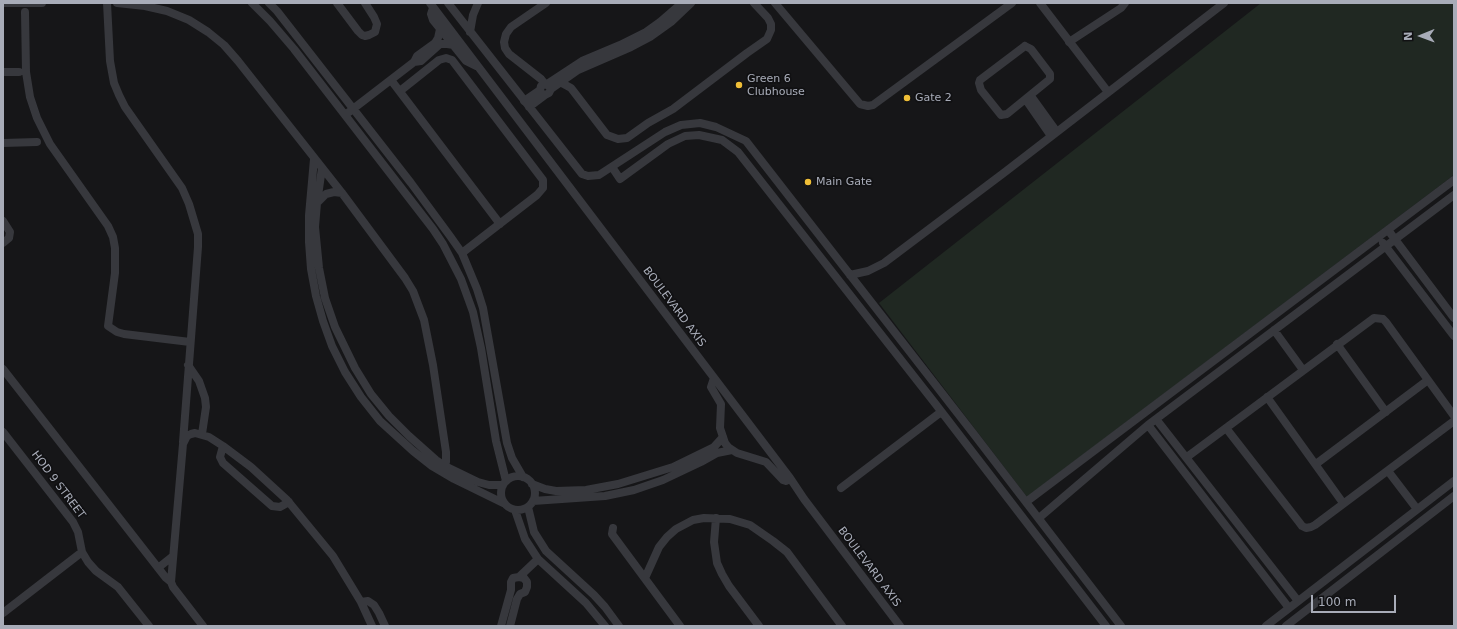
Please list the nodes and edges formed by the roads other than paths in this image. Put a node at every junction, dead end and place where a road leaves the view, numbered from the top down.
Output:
1 (3, 3) edge
2 (42, 3) edge
3 (106, 3) edge
4 (117, 3) edge
5 (252, 3) edge
6 (269, 3) edge
7 (337, 3) edge
8 (365, 3) edge
9 (448, 3) edge
10 (478, 3) edge
11 (546, 3) edge
12 (682, 3) edge
13 (691, 3) edge
14 (754, 3) edge
15 (775, 3) edge
16 (1012, 3) edge
17 (1040, 3) edge
18 (1125, 3) edge
19 (1224, 3) edge
20 (432, 5) edge
21 (24, 12) dead end
22 (440, 29) junction
23 (470, 32) junction
24 (648, 34) junction
25 (1070, 42) junction
26 (454, 45) junction
27 (425, 54) junction
28 (583, 64) junction
29 (478, 66) junction
30 (3, 72) edge
31 (19, 72) dead end
32 (569, 76) junction
33 (391, 80) junction
34 (560, 82) junction
35 (545, 88) junction
36 (571, 88) junction
37 (400, 91) junction
38 (1108, 92) junction
39 (1028, 98) junction
40 (526, 104) junction
41 (353, 109) junction
42 (345, 115) junction
43 (1054, 134) junction
44 (37, 142) dead end
45 (3, 144) edge
46 (314, 159) junction
47 (612, 167) junction
48 (322, 168) junction
49 (1454, 180) edge
50 (342, 193) junction
51 (1454, 194) edge
52 (317, 203) junction
53 (3, 221) edge
54 (500, 224) junction
55 (1388, 230) junction
56 (1379, 238) junction
57 (1395, 239) junction
58 (3, 243) edge
59 (1385, 246) junction
60 (462, 253) junction
61 (850, 275) junction
62 (1454, 318) edge
63 (1274, 330) junction
64 (1454, 336) edge
65 (190, 342) junction
66 (1337, 344) junction
67 (188, 365) junction
68 (3, 369) edge
69 (1303, 370) junction
70 (714, 378) junction
71 (1428, 380) junction
72 (1267, 397) junction
73 (941, 412) junction
74 (1386, 412) junction
75 (1454, 416) edge
76 (1156, 419) junction
77 (1454, 421) edge
78 (1148, 425) junction
79 (1226, 428) junction
80 (3, 432) edge
81 (202, 434) junction
82 (723, 437) junction
83 (182, 444) junction
84 (223, 446) junction
85 (732, 450) junction
86 (1187, 457) junction
87 (1316, 464) junction
88 (443, 469) junction
89 (1388, 471) junction
90 (523, 477) junction
91 (790, 478) junction
92 (1454, 481) edge
93 (505, 483) junction
94 (532, 484) junction
95 (841, 488) dead end
96 (1454, 496) edge
97 (289, 502) junction
98 (1026, 502) junction
99 (504, 503) junction
100 (1343, 503) junction
101 (530, 504) junction
102 (1417, 509) junction
103 (515, 510) junction
104 (716, 518) junction
105 (1038, 518) junction
106 (613, 528) dead end
107 (82, 552) junction
108 (173, 556) junction
109 (538, 560) junction
110 (158, 568) junction
111 (519, 576) junction
112 (645, 578) junction
113 (171, 582) junction
114 (511, 590) junction
115 (520, 594) junction
116 (1298, 601) junction
117 (361, 602) junction
118 (1289, 608) junction
119 (3, 613) edge
120 (150, 626) edge
121 (203, 626) edge
122 (372, 626) edge
123 (385, 626) edge
124 (501, 626) edge
125 (510, 626) edge
126 (605, 626) edge
127 (619, 626) edge
128 (680, 626) edge
129 (759, 626) edge
130 (842, 626) edge
131 (900, 626) edge
132 (1106, 626) edge
133 (1121, 626) edge
134 (1266, 626) edge
135 (1286, 626) edge

1 - 2 street
3 - 65 street
4 - 46 street
5 - 42 street
6 - 41 street
7 - 8 street
9 - 23 street
10 - 23 street
11 - 35 street
12 - 24 street
13 - 24 street
14 - 36 street
15 - 16 street
17 - 25 street
18 - 25 street
19 - 38 street
20 - 22 street
20 - 29 street, BOULEVARD AXIS
21 - 65 street
22 - 26 street
22 - 27 street
23 - 40 street
24 - 28 street
25 - 38 street
26 - 27 street
26 - 29 street
27 - 33 street
28 - 32 street
28 - 35 street
29 - 70 street, BOULEVARD AXIS
30 - 31 street
32 - 34 street
32 - 36 street
33 - 37 street
33 - 41 street
34 - 35 street
34 - 36 street
35 - 40 street
37 - 54 street
37 - 54 street
38 - 43 street
39 - 39 street
39 - 43 street
40 - 47 street
41 - 42 street
41 - 60 street
42 - 93 street
43 - 61 street
44 - 45 street
46 - 48 street
46 - 88 street
47 - 61 street
47 - 73 street
48 - 50 street
48 - 52 street
49 - 55 street
50 - 52 street
50 - 88 street
51 - 57 street
52 - 88 street
53 - 58 street
54 - 60 street
55 - 56 street
55 - 57 street
56 - 59 street
56 - 98 street
57 - 59 street
57 - 62 street
59 - 63 street
59 - 64 street
60 - 90 street
61 - 98 street
63 - 69 street
63 - 76 street
65 - 67 street
66 - 69 street
66 - 71 street
66 - 74 street
67 - 81 street
67 - 83 street
68 - 110 street
69 - 72 street
70 - 82 street
70 - 91 street, BOULEVARD AXIS
71 - 74 street
71 - 75 street
72 - 79 street
72 - 87 street
73 - 95 street
73 - 132 street
74 - 87 street
76 - 78 street
76 - 86 street
77 - 89 street
78 - 105 street
78 - 118 street
79 - 86 street
79 - 100 street
80 - 107 street, HOD 9 STREET
81 - 83 street
81 - 84 street
82 - 85 street
82 - 94 street
83 - 108 street
84 - 97 street
84 - 97 street
85 - 91 street
85 - 101 street
86 - 116 street
87 - 100 street
88 - 93 street
88 - 99 street
89 - 100 street
89 - 102 street
90 - 93 street
90 - 94 street
91 - 131 street, BOULEVARD AXIS
92 - 102 street
93 - 99 street
94 - 101 street
96 - 135 street
97 - 117 street
98 - 105 street
99 - 103 street
101 - 103 street
101 - 127 street
102 - 116 street
103 - 109 street
104 - 112 street
104 - 129 street
104 - 130 street
105 - 133 street
106 - 112 street
107 - 119 street
107 - 120 street, HOD 9 STREET
108 - 110 street
108 - 113 street
109 - 111 street
109 - 126 street
110 - 113 street
111 - 114 street
111 - 115 street
112 - 128 street
113 - 121 street
114 - 115 street
114 - 124 street
115 - 125 street
116 - 118 street
117 - 122 street
117 - 123 street
118 - 134 street

